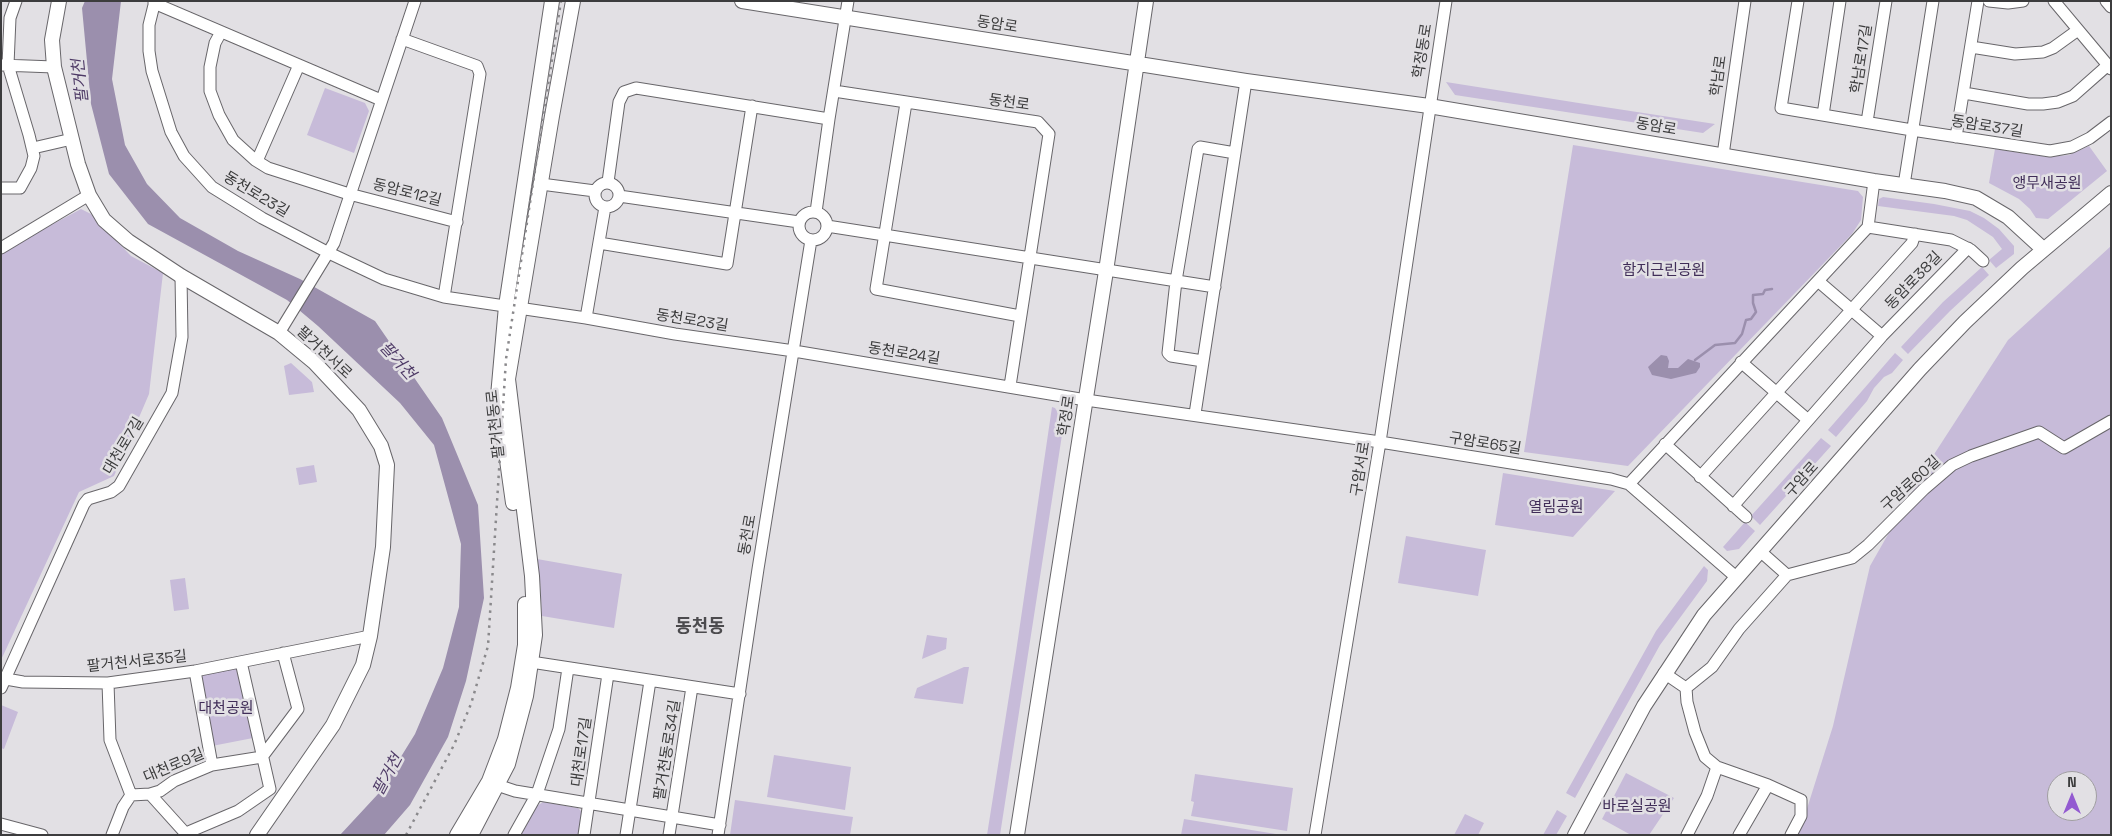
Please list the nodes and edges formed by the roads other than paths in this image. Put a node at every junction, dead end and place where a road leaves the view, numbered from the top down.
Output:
1 (16, 1) edge
2 (59, 1) edge
3 (415, 1) edge
4 (552, 1) edge
5 (574, 1) edge
6 (742, 1) edge
7 (848, 1) edge
8 (1146, 1) edge
9 (1446, 1) edge
10 (1745, 1) edge
11 (1798, 1) edge
12 (1840, 1) edge
13 (1886, 1) edge
14 (1933, 1) edge
15 (1978, 1) edge
16 (1989, 1) edge
17 (2024, 1) edge
18 (2054, 1) edge
19 (2106, 1) edge
20 (154, 2) edge
21 (2111, 7) edge
22 (846, 18) junction
23 (2078, 30) junction
24 (221, 32) junction
25 (402, 39) junction
26 (1971, 46) junction
27 (1136, 64) junction
28 (4, 65) edge
29 (299, 65) junction
30 (54, 67) junction
31 (2109, 67) edge
32 (1246, 81) junction
33 (834, 91) junction
34 (1964, 93) junction
35 (381, 100) junction
36 (906, 103) junction
37 (752, 106) junction
38 (1429, 106) junction
39 (1823, 115) junction
40 (829, 119) junction
41 (1867, 122) junction
42 (2111, 122) edge
43 (1912, 130) junction
44 (1956, 137) junction
45 (72, 139) junction
46 (33, 148) junction
47 (1235, 153) junction
48 (1722, 155) junction
49 (257, 161) junction
50 (1874, 181) junction
51 (608, 182) junction
52 (541, 184) junction
53 (1904, 185) junction
54 (1, 188) edge
55 (595, 191) junction
56 (2111, 193) edge
57 (349, 194) junction
58 (89, 195) junction
59 (619, 196) junction
60 (605, 207) junction
61 (816, 212) junction
62 (735, 214) junction
63 (457, 222) junction
64 (799, 222) junction
65 (827, 226) junction
66 (1868, 226) junction
67 (1915, 234) junction
68 (884, 236) junction
69 (812, 240) junction
70 (599, 244) junction
71 (1, 248) edge
72 (1968, 248) junction
73 (2043, 249) junction
74 (329, 253) junction
75 (1029, 259) junction
76 (1983, 261) dead end
77 (1106, 271) junction
78 (181, 276) junction
79 (1176, 281) junction
80 (1818, 281) junction
81 (1215, 287) junction
82 (444, 297) junction
83 (513, 307) junction
84 (1852, 310) junction
85 (1020, 316) junction
86 (586, 318) junction
87 (279, 334) junction
88 (1882, 336) junction
89 (794, 352) junction
90 (1203, 361) junction
91 (1741, 362) junction
92 (1010, 386) junction
93 (1777, 393) junction
94 (1086, 400) junction
95 (1195, 414) junction
96 (1808, 420) junction
97 (2111, 421) edge
98 (1380, 442) junction
99 (1665, 444) junction
100 (1700, 476) junction
101 (1629, 484) junction
102 (1733, 506) junction
103 (1746, 518) dead end
104 (1760, 551) junction
105 (1787, 575) junction
106 (1736, 578) junction
107 (370, 636) junction
108 (283, 654) junction
109 (241, 662) junction
110 (531, 662) junction
111 (568, 668) junction
112 (194, 671) junction
113 (1664, 673) junction
114 (608, 674) junction
115 (650, 681) junction
116 (108, 683) junction
117 (3, 684) edge
118 (692, 687) junction
119 (1686, 688) junction
120 (740, 694) junction
121 (262, 757) junction
122 (212, 765) junction
123 (1717, 767) junction
124 (497, 785) junction
125 (1768, 785) junction
126 (270, 789) junction
127 (150, 794) junction
128 (537, 794) junction
129 (131, 795) junction
130 (282, 798) junction
131 (590, 802) junction
132 (630, 809) junction
133 (672, 816) junction
134 (1, 824) edge
135 (719, 830) edge
136 (187, 834) edge
137 (42, 835) edge
138 (112, 835) edge
139 (257, 835) edge
140 (457, 835) edge
141 (470, 835) edge
142 (514, 835) edge
143 (584, 835) edge
144 (626, 835) edge
145 (669, 835) edge
146 (1017, 835) edge
147 (1315, 835) edge
148 (1574, 835) edge
149 (1687, 835) edge
150 (1739, 835) edge
151 (1791, 835) edge

1 - 28 street
2 - 30 main road, 팔거천서로
3 - 25 street, 동암로12길
4 - 83 main road, 팔거천동로
5 - 52 main road, 팔거천동로
6 - 22 main road, 동암로
7 - 22 street
8 - 27 main road, 학정로
9 - 38 street, 학정동로
10 - 48 street, 학남로
11 - 39 street, 동암로37길
12 - 39 street, 학남로17길
13 - 41 street, 학남로17길
14 - 43 street
15 - 26 street
16 - 17 street
18 - 23 street
19 - 21 street
20 - 24 street
20 - 74 street, 동천로23길
22 - 27 main road, 동암로
22 - 33 street
23 - 26 street
23 - 31 street
24 - 29 street
24 - 49 street, 동암로12길
25 - 35 street, 동암로12길
25 - 63 street
26 - 34 street
27 - 32 main road, 동암로
27 - 77 main road, 학정로
28 - 30 street
28 - 46 street
29 - 35 street
29 - 49 street
30 - 45 main road, 팔거천서로
31 - 34 street
32 - 38 main road, 동암로
32 - 47 street
33 - 36 street, 동천로
33 - 40 street
34 - 44 street
35 - 57 street, 동암로12길
36 - 68 street
36 - 75 street, 동천로
37 - 40 street
37 - 51 street
37 - 62 street
38 - 48 main road, 동암로
38 - 98 street, 구암서로
39 - 41 street, 동암로37길
40 - 61 street
41 - 43 street, 동암로37길
42 - 44 street, 동암로37길
43 - 44 street, 동암로37길
43 - 53 street
45 - 46 street
45 - 58 main road, 팔거천서로
46 - 54 street
47 - 79 street
47 - 81 street
48 - 50 main road, 동암로
49 - 57 street, 동암로12길
50 - 53 main road, 동암로
50 - 66 street
51 - 55 street
51 - 59 street
52 - 55 street
52 - 83 main road, 팔거천동로
53 - 73 main road, 동암로
55 - 60 street
56 - 73 main road, 구암로
57 - 63 street, 동암로12길
57 - 74 street, 동암로12길
58 - 71 street
58 - 78 main road, 팔거천서로
59 - 60 street
59 - 62 street
60 - 70 street
61 - 64 street
61 - 65 street
62 - 64 street
62 - 70 street
63 - 82 street
64 - 69 street
65 - 68 street
65 - 69 street
66 - 67 street, 동암로38길
66 - 80 street
67 - 72 street, 동암로38길
67 - 84 street, 동암로38길
68 - 75 street
68 - 85 street
69 - 89 street, 동천로
70 - 86 street
72 - 76 street, 동암로38길
72 - 88 street, 동암로38길
73 - 104 main road, 구암로
74 - 82 street, 동천로23길
74 - 87 street, 동암로12길
75 - 77 street
75 - 85 street
77 - 79 street
77 - 94 main road, 학정로
78 - 87 main road, 팔거천서로
78 - 117 street, 대천로7길
79 - 81 street
79 - 90 street
80 - 84 street
80 - 91 street
81 - 90 street
82 - 83 street, 동천로23길
83 - 86 street, 동천로23길
83 - 110 main road, 팔거천동로
83 - 140 main road, 팔거천동로
84 - 88 street
84 - 93 street, 동암로38길
85 - 92 street
86 - 89 street, 동천로23길
87 - 107 main road, 팔거천서로
88 - 96 street, 동암로38길
89 - 92 street, 동천로24길
89 - 120 street, 동천로
90 - 95 street
91 - 93 street
91 - 99 street
92 - 94 street, 동천로24길
93 - 96 street
93 - 100 street, 동암로38길
94 - 95 street, 구암로65길
94 - 146 main road, 학정로
95 - 98 street, 구암로65길
96 - 102 street, 동암로38길
97 - 105 street, 구암로60길
98 - 101 street, 구암로65길
98 - 147 street, 구암서로
99 - 100 street
99 - 101 street
100 - 102 street
101 - 106 street, 구암로65길
102 - 103 street
104 - 105 street
104 - 106 main road, 구암로
105 - 119 street
106 - 113 main road, 구암로
107 - 108 street, 팔거천서로35길
107 - 130 main road, 팔거천서로
108 - 109 street, 팔거천서로35길
108 - 121 street
109 - 112 street, 팔거천서로35길
109 - 121 street
110 - 111 street
110 - 124 main road, 팔거천동로
111 - 114 street
111 - 128 street
112 - 116 street, 팔거천서로35길
112 - 122 street
113 - 119 street
113 - 148 main road, 구암로
114 - 115 street
114 - 131 street, 대천로17길
115 - 118 street
115 - 132 street, 팔거천동로34길
116 - 117 street, 팔거천서로35길
116 - 129 street, 대천로9길
118 - 120 street
118 - 133 street, 팔거천동로34길
119 - 123 street
120 - 135 street, 동천로
121 - 122 street, 대천로9길
121 - 126 street
122 - 127 street, 대천로9길
123 - 125 street
123 - 149 street
124 - 128 street, 팔거천동로34길
124 - 141 main road, 팔거천동로
125 - 150 street
125 - 151 street
126 - 130 street
126 - 136 street
127 - 129 street, 대천로9길
127 - 136 street
128 - 131 street, 팔거천동로34길
128 - 142 street
129 - 138 street, 대천로9길
130 - 139 main road, 팔거천서로
131 - 132 street, 팔거천동로34길
131 - 143 street, 대천로17길
132 - 133 street, 팔거천동로34길
132 - 144 street, 팔거천동로34길
133 - 135 street, 팔거천동로34길
133 - 145 street, 팔거천동로34길
134 - 137 street

